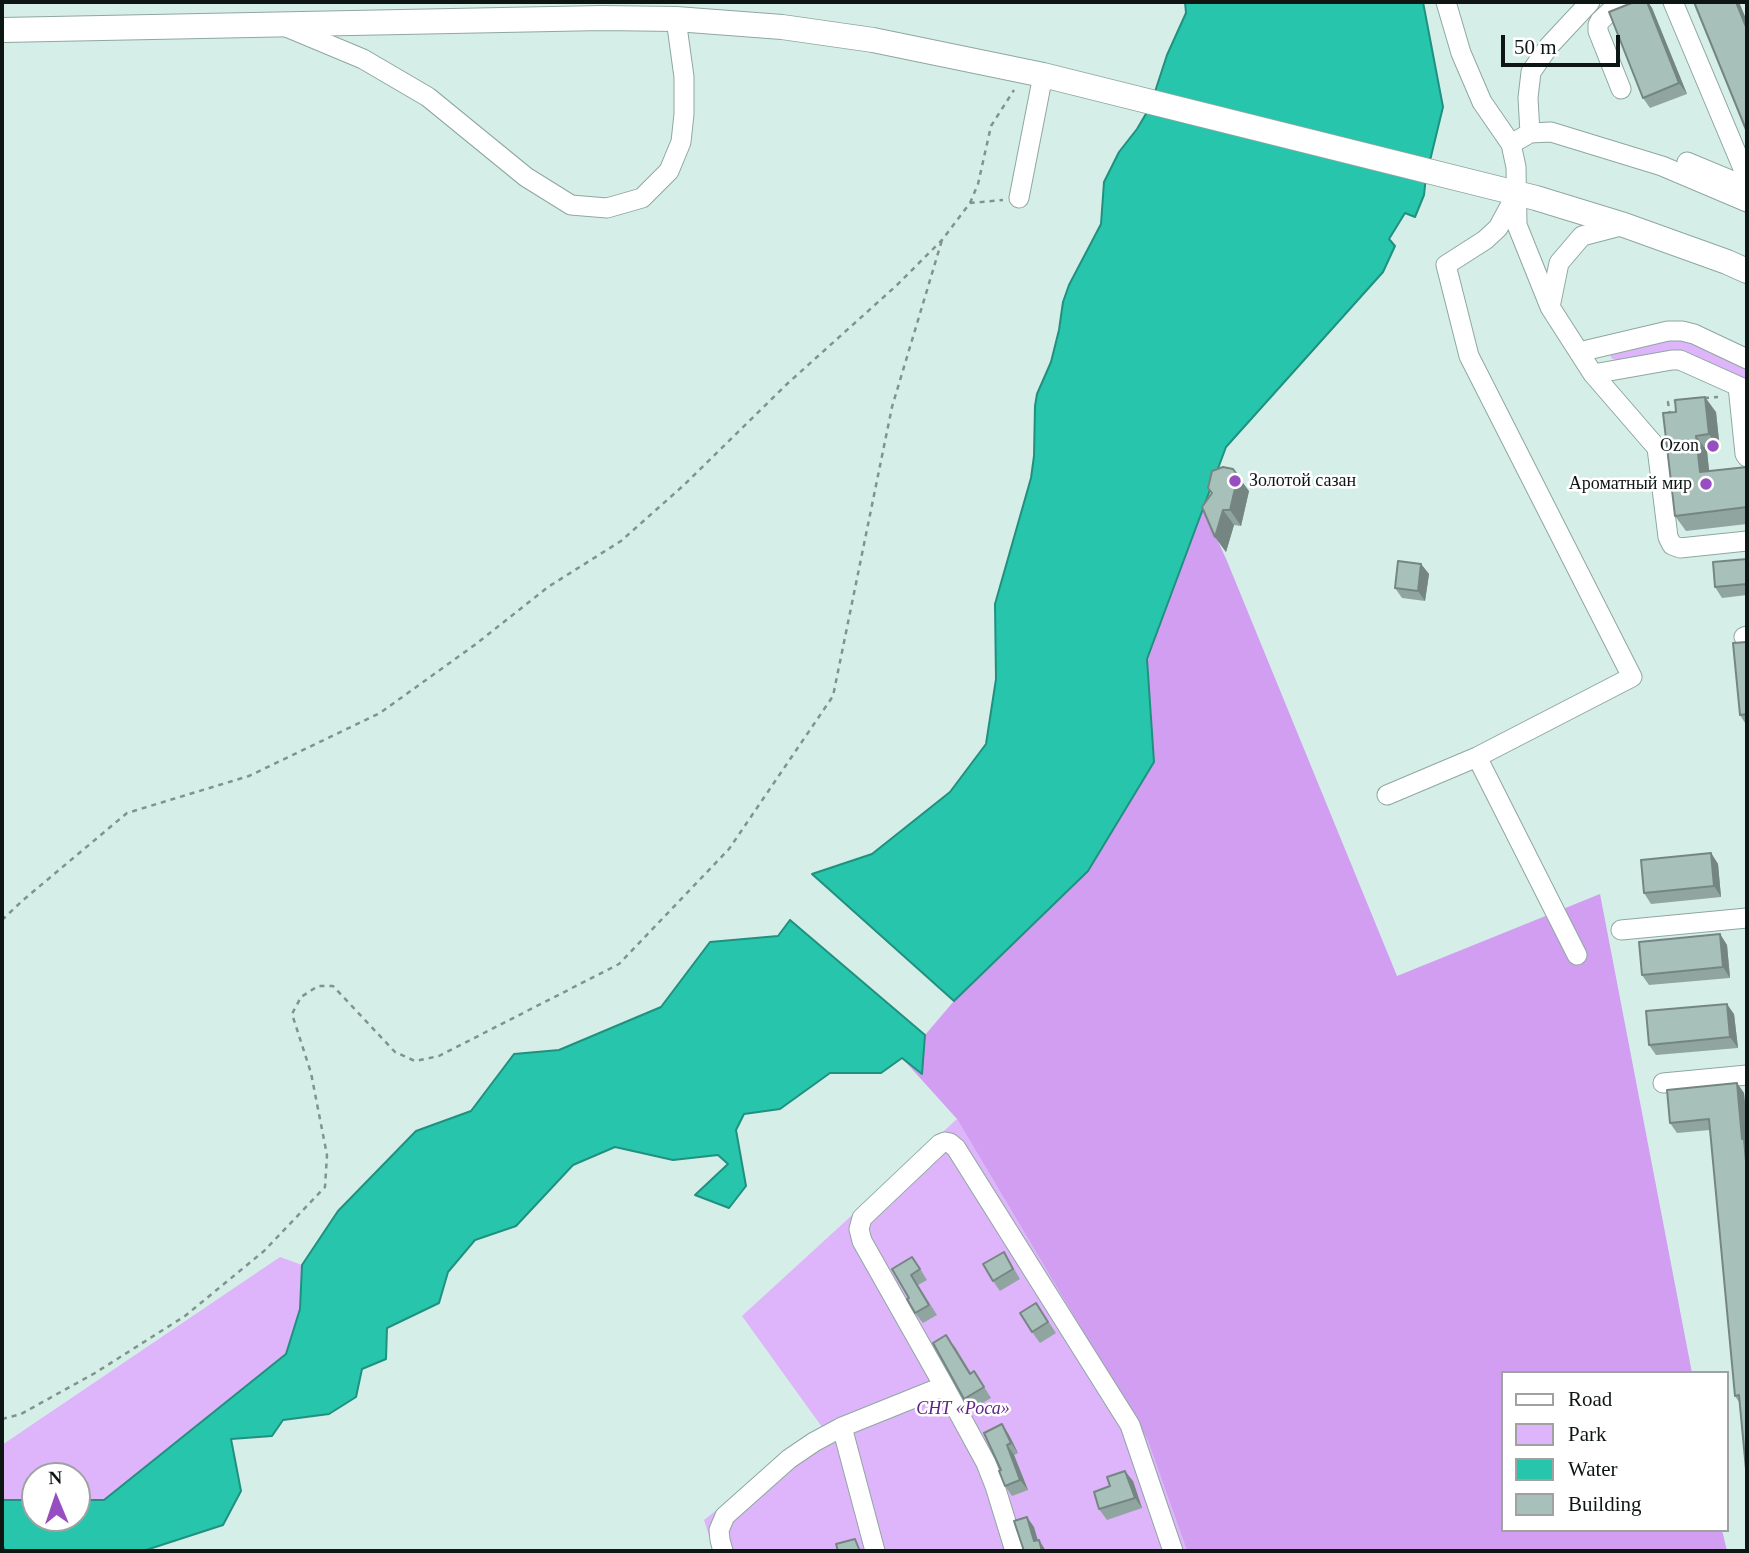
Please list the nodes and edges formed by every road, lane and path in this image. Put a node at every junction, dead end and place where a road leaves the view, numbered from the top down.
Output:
1 (1446, 2) edge
2 (1590, 2) edge
3 (1620, 2) edge
4 (1673, 2) edge
5 (676, 19) junction
6 (276, 23) junction
7 (2, 30) edge
8 (1032, 73) junction
9 (1621, 89) dead end
10 (1530, 133) junction
11 (1511, 144) junction
12 (1667, 154) dead end
13 (1747, 178) edge
14 (1747, 187) edge
15 (1517, 194) junction
16 (1019, 198) joint
17 (1747, 202) edge
18 (970, 203) junction
19 (1624, 225) junction
20 (943, 240) junction
21 (1747, 271) edge
22 (1550, 307) junction
23 (1579, 352) junction
24 (1747, 359) edge
25 (1593, 374) junction
26 (1741, 390) edge
27 (1703, 398) edge
28 (1680, 401) edge
29 (1671, 423) edge
30 (1747, 457) edge
31 (1747, 541) edge
32 (1477, 757) junction
33 (1387, 795) dead end
34 (1747, 918) edge
35 (2, 920) edge
36 (1621, 930) dead end
37 (1577, 956) dead end
38 (1747, 1075) edge
39 (1664, 1083) dead end
40 (944, 1386) junction
41 (2, 1419) edge
42 (842, 1427) junction
43 (723, 1551) edge
44 (875, 1551) edge
45 (1015, 1551) edge
46 (1173, 1551) edge

1 - 11 street
2 - 10 street
3 - 9 street
4 - 13 street
5 - 6 main road
5 - 6 street
5 - 8 main road
6 - 7 main road
8 - 15 main road
8 - 16 street
8 - 18 path
10 - 11 street
10 - 17 street
11 - 15 street
12 - 14 street
15 - 19 main road
15 - 22 street
15 - 32 street
16 - 18 path
18 - 20 path
19 - 21 main road
19 - 22 street
20 - 35 path
20 - 41 path
22 - 23 street
23 - 24 street
23 - 25 street
25 - 26 street
25 - 31 street
26 - 27 path
26 - 30 street
28 - 29 path
32 - 33 street
32 - 37 street
34 - 36 street
38 - 39 street
40 - 42 street
40 - 45 street
40 - 46 street
42 - 43 street
42 - 44 street

